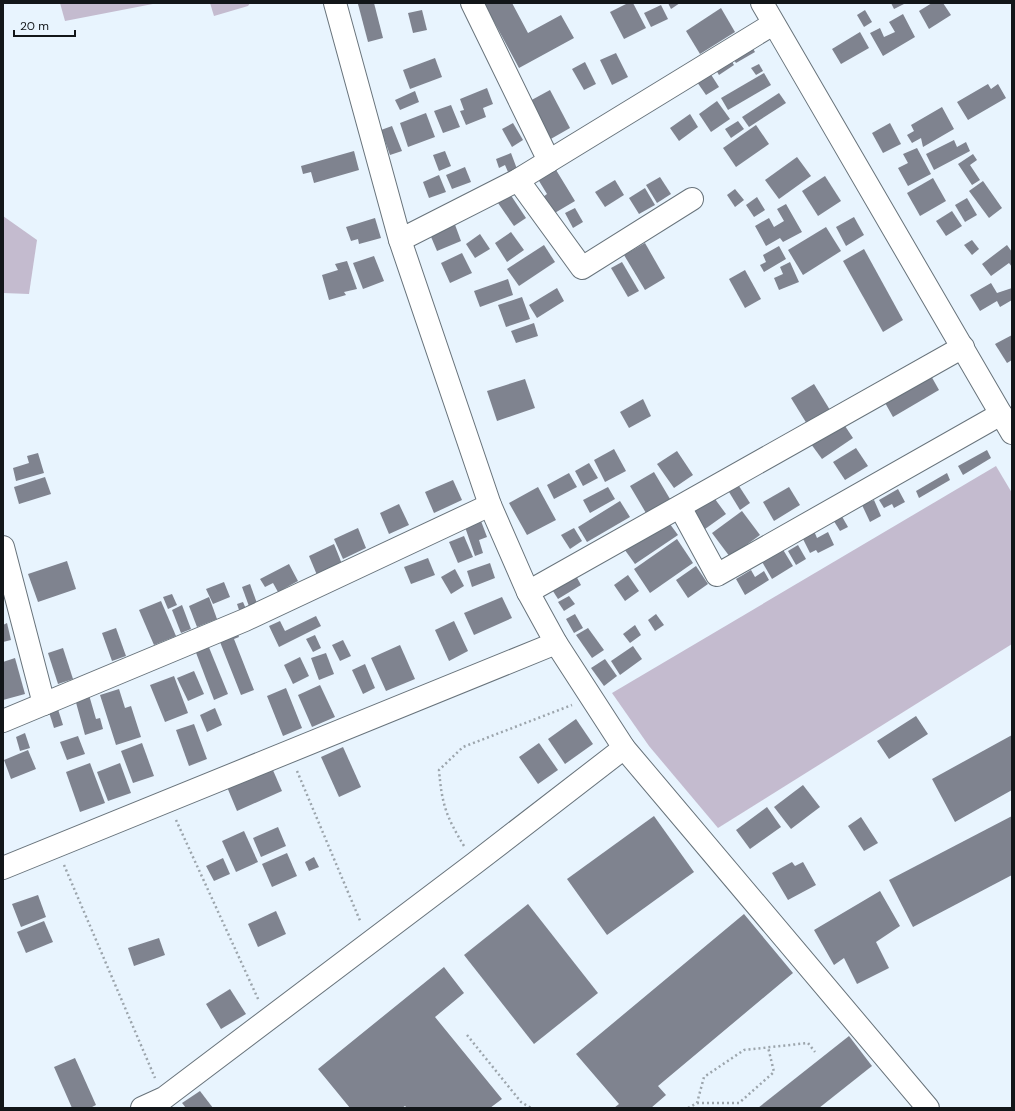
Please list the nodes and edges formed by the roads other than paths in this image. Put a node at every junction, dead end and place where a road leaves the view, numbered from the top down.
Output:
1 (336, 3) edge
2 (472, 3) edge
3 (763, 3) edge
4 (773, 24) junction
5 (549, 161) junction
6 (518, 180) junction
7 (692, 199) dead end
8 (400, 240) junction
9 (963, 347) junction
10 (1001, 414) junction
11 (1012, 433) edge
12 (490, 505) junction
13 (680, 507) junction
14 (3, 547) edge
15 (528, 592) junction
16 (556, 643) junction
17 (44, 704) junction
18 (3, 721) edge
19 (624, 748) junction
20 (3, 868) edge
21 (142, 1108) edge
22 (928, 1108) edge

1 - 8 street
2 - 5 street
3 - 4 street
4 - 5 street
4 - 9 street
5 - 6 street
6 - 7 street
6 - 8 street
8 - 12 street
9 - 10 street
9 - 13 street
10 - 11 street
10 - 13 street
12 - 15 street
12 - 17 street
13 - 15 street
14 - 17 street
15 - 16 street
16 - 19 street
16 - 20 street
17 - 18 street
19 - 21 street
19 - 22 street

